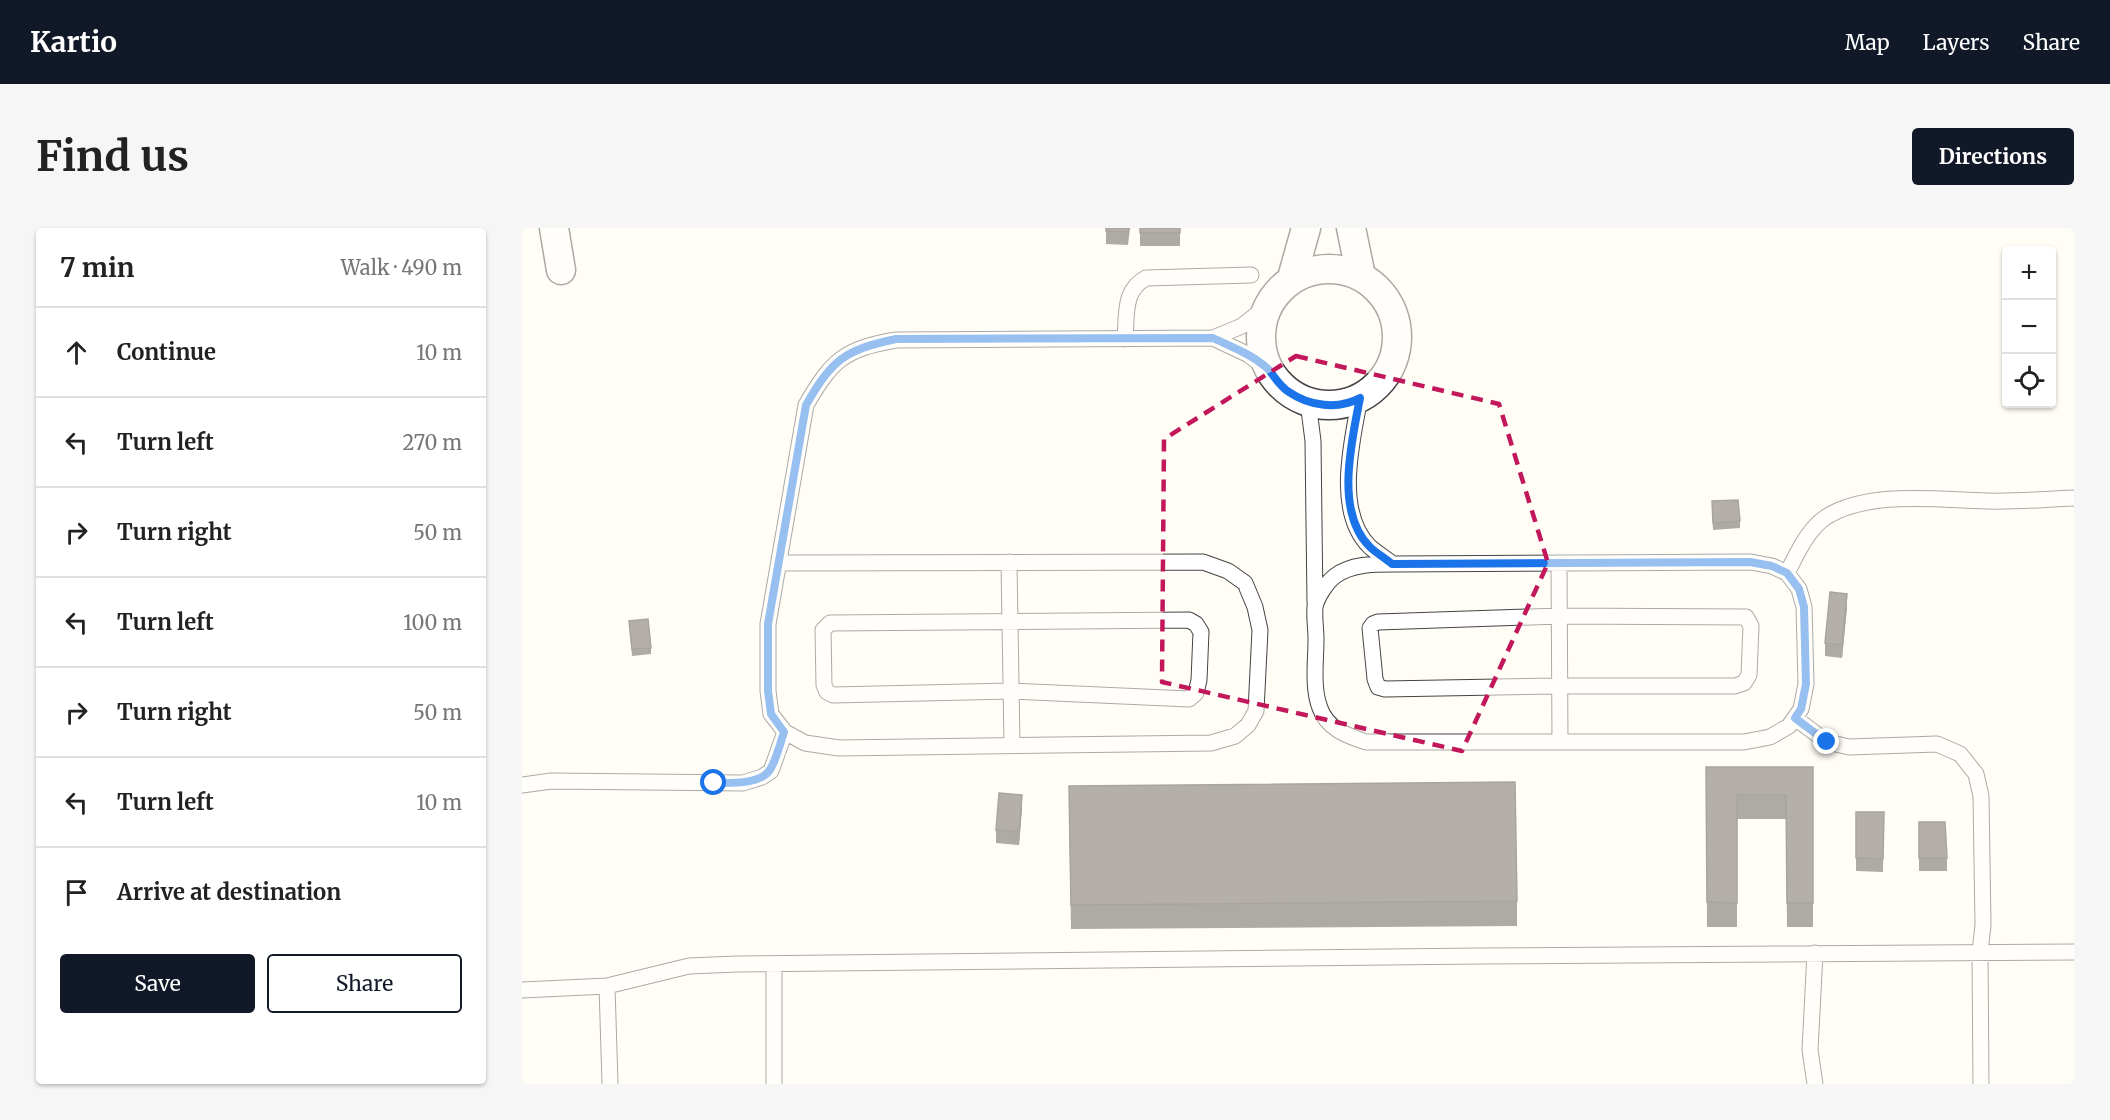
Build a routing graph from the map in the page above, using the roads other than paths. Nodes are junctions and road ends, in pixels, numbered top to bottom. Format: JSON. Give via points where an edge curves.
{"nodes":[{"id":1,"x":554,"y":228,"type":"edge"},
{"id":2,"x":1306,"y":228,"type":"edge"},
{"id":3,"x":1351,"y":228,"type":"edge"},
{"id":4,"x":561,"y":270,"type":"dead end"},
{"id":5,"x":1251,"y":275,"type":"dead end"},
{"id":6,"x":1361,"y":276,"type":"junction"},
{"id":7,"x":1292,"y":279,"type":"junction"},
{"id":8,"x":1265,"y":308,"type":"junction"},
{"id":9,"x":1213,"y":338,"type":"junction"},
{"id":10,"x":1125,"y":339,"type":"junction"},
{"id":11,"x":1269,"y":370,"type":"junction"},
{"id":12,"x":1360,"y":398,"type":"junction"},
{"id":13,"x":1308,"y":402,"type":"junction"},
{"id":14,"x":2074,"y":498,"type":"edge"},
{"id":15,"x":1009,"y":562,"type":"junction"},
{"id":16,"x":779,"y":563,"type":"junction"},
{"id":17,"x":1559,"y":563,"type":"junction"},
{"id":18,"x":1392,"y":564,"type":"junction"},
{"id":19,"x":1787,"y":573,"type":"junction"},
{"id":20,"x":1316,"y":605,"type":"junction"},
{"id":21,"x":1559,"y":616,"type":"junction"},
{"id":22,"x":1010,"y":621,"type":"junction"},
{"id":23,"x":1560,"y":686,"type":"junction"},
{"id":24,"x":1011,"y":691,"type":"junction"},
{"id":25,"x":1795,"y":718,"type":"junction"},
{"id":26,"x":784,"y":732,"type":"junction"},
{"id":27,"x":1560,"y":742,"type":"junction"},
{"id":28,"x":1012,"y":746,"type":"junction"},
{"id":29,"x":522,"y":785,"type":"edge"},
{"id":30,"x":1980,"y":952,"type":"junction"},
{"id":31,"x":2074,"y":952,"type":"edge"},
{"id":32,"x":1815,"y":953,"type":"junction"},
{"id":33,"x":774,"y":964,"type":"junction"},
{"id":34,"x":607,"y":986,"type":"junction"},
{"id":35,"x":522,"y":990,"type":"edge"},
{"id":36,"x":610,"y":1084,"type":"edge"},
{"id":37,"x":774,"y":1084,"type":"edge"},
{"id":38,"x":1815,"y":1084,"type":"edge"},
{"id":39,"x":1981,"y":1084,"type":"edge"}],
"edges":[{"from":1,"to":4,"type":"street"},
{"from":2,"to":7,"type":"street"},
{"from":3,"to":6,"type":"street"},
{"from":5,"to":10,"type":"lane","via":[[1146,278],[1136,283],[1130,292]]},
{"from":6,"to":7,"type":"street","via":[[1340,268],[1318,268]]},
{"from":6,"to":12,"type":"street","via":[[1379,290],[1391,308],[1397,330],[1396,352],[1388,373]]},
{"from":7,"to":8,"type":"street","via":[[1278,289]]},
{"from":8,"to":9,"type":"lane","via":[[1242,326]]},
{"from":8,"to":11,"type":"street","via":[[1260,331],[1262,354]]},
{"from":9,"to":10,"type":"lane"},
{"from":9,"to":11,"type":"lane"},
{"from":10,"to":16,"type":"lane","via":[[896,339],[867,345],[840,357],[822,377],[806,405]]},
{"from":11,"to":13,"type":"street","via":[[1288,392]]},
{"from":12,"to":13,"type":"street","via":[[1331,406]]},
{"from":12,"to":18,"type":"lane","via":[[1349,453],[1353,521],[1368,546]]},
{"from":13,"to":20,"type":"lane"},
{"from":14,"to":19,"type":"lane","via":[[1904,498],[1847,506],[1824,518],[1806,538]]},
{"from":15,"to":16,"type":"lane"},
{"from":15,"to":22,"type":"lane"},
{"from":15,"to":28,"type":"lane","via":[[1203,562],[1228,571],[1245,583],[1256,607],[1260,630],[1256,711],[1235,736],[1211,743]]},
{"from":16,"to":26,"type":"lane","via":[[768,624],[768,691],[771,714]]},
{"from":17,"to":18,"type":"lane"},
{"from":17,"to":19,"type":"lane","via":[[1750,562]]},
{"from":17,"to":21,"type":"lane"},
{"from":18,"to":20,"type":"lane","via":[[1368,564],[1334,576]]},
{"from":19,"to":25,"type":"lane","via":[[1799,589],[1804,607],[1806,684]]},
{"from":20,"to":27,"type":"lane","via":[[1320,709],[1341,734],[1366,742]]},
{"from":21,"to":23,"type":"lane"},
{"from":21,"to":23,"type":"lane","via":[[1378,622],[1370,628],[1378,687]]},
{"from":21,"to":23,"type":"lane","via":[[1735,616],[1746,617],[1751,626],[1749,675],[1744,683],[1735,686]]},
{"from":22,"to":24,"type":"lane"},
{"from":22,"to":24,"type":"lane","via":[[830,623],[823,630],[824,685],[833,695]]},
{"from":22,"to":24,"type":"lane","via":[[1189,620],[1201,632],[1200,680],[1196,693],[1189,699]]},
{"from":23,"to":27,"type":"lane"},
{"from":24,"to":28,"type":"lane"},
{"from":25,"to":27,"type":"lane","via":[[1770,737],[1744,742]]},
{"from":25,"to":30,"type":"lane","via":[[1827,742],[1850,747],[1937,744],[1960,754],[1976,774],[1982,796]]},
{"from":26,"to":28,"type":"lane","via":[[805,743],[839,748]]},
{"from":26,"to":29,"type":"lane","via":[[771,771],[743,783],[551,781]]},
{"from":30,"to":31,"type":"lane"},
{"from":30,"to":32,"type":"lane"},
{"from":30,"to":39,"type":"lane"},
{"from":32,"to":33,"type":"lane"},
{"from":32,"to":38,"type":"lane","via":[[1810,1050]]},
{"from":33,"to":34,"type":"lane","via":[[689,966]]},
{"from":33,"to":37,"type":"lane"},
{"from":34,"to":35,"type":"lane"},
{"from":34,"to":36,"type":"lane"}]}
